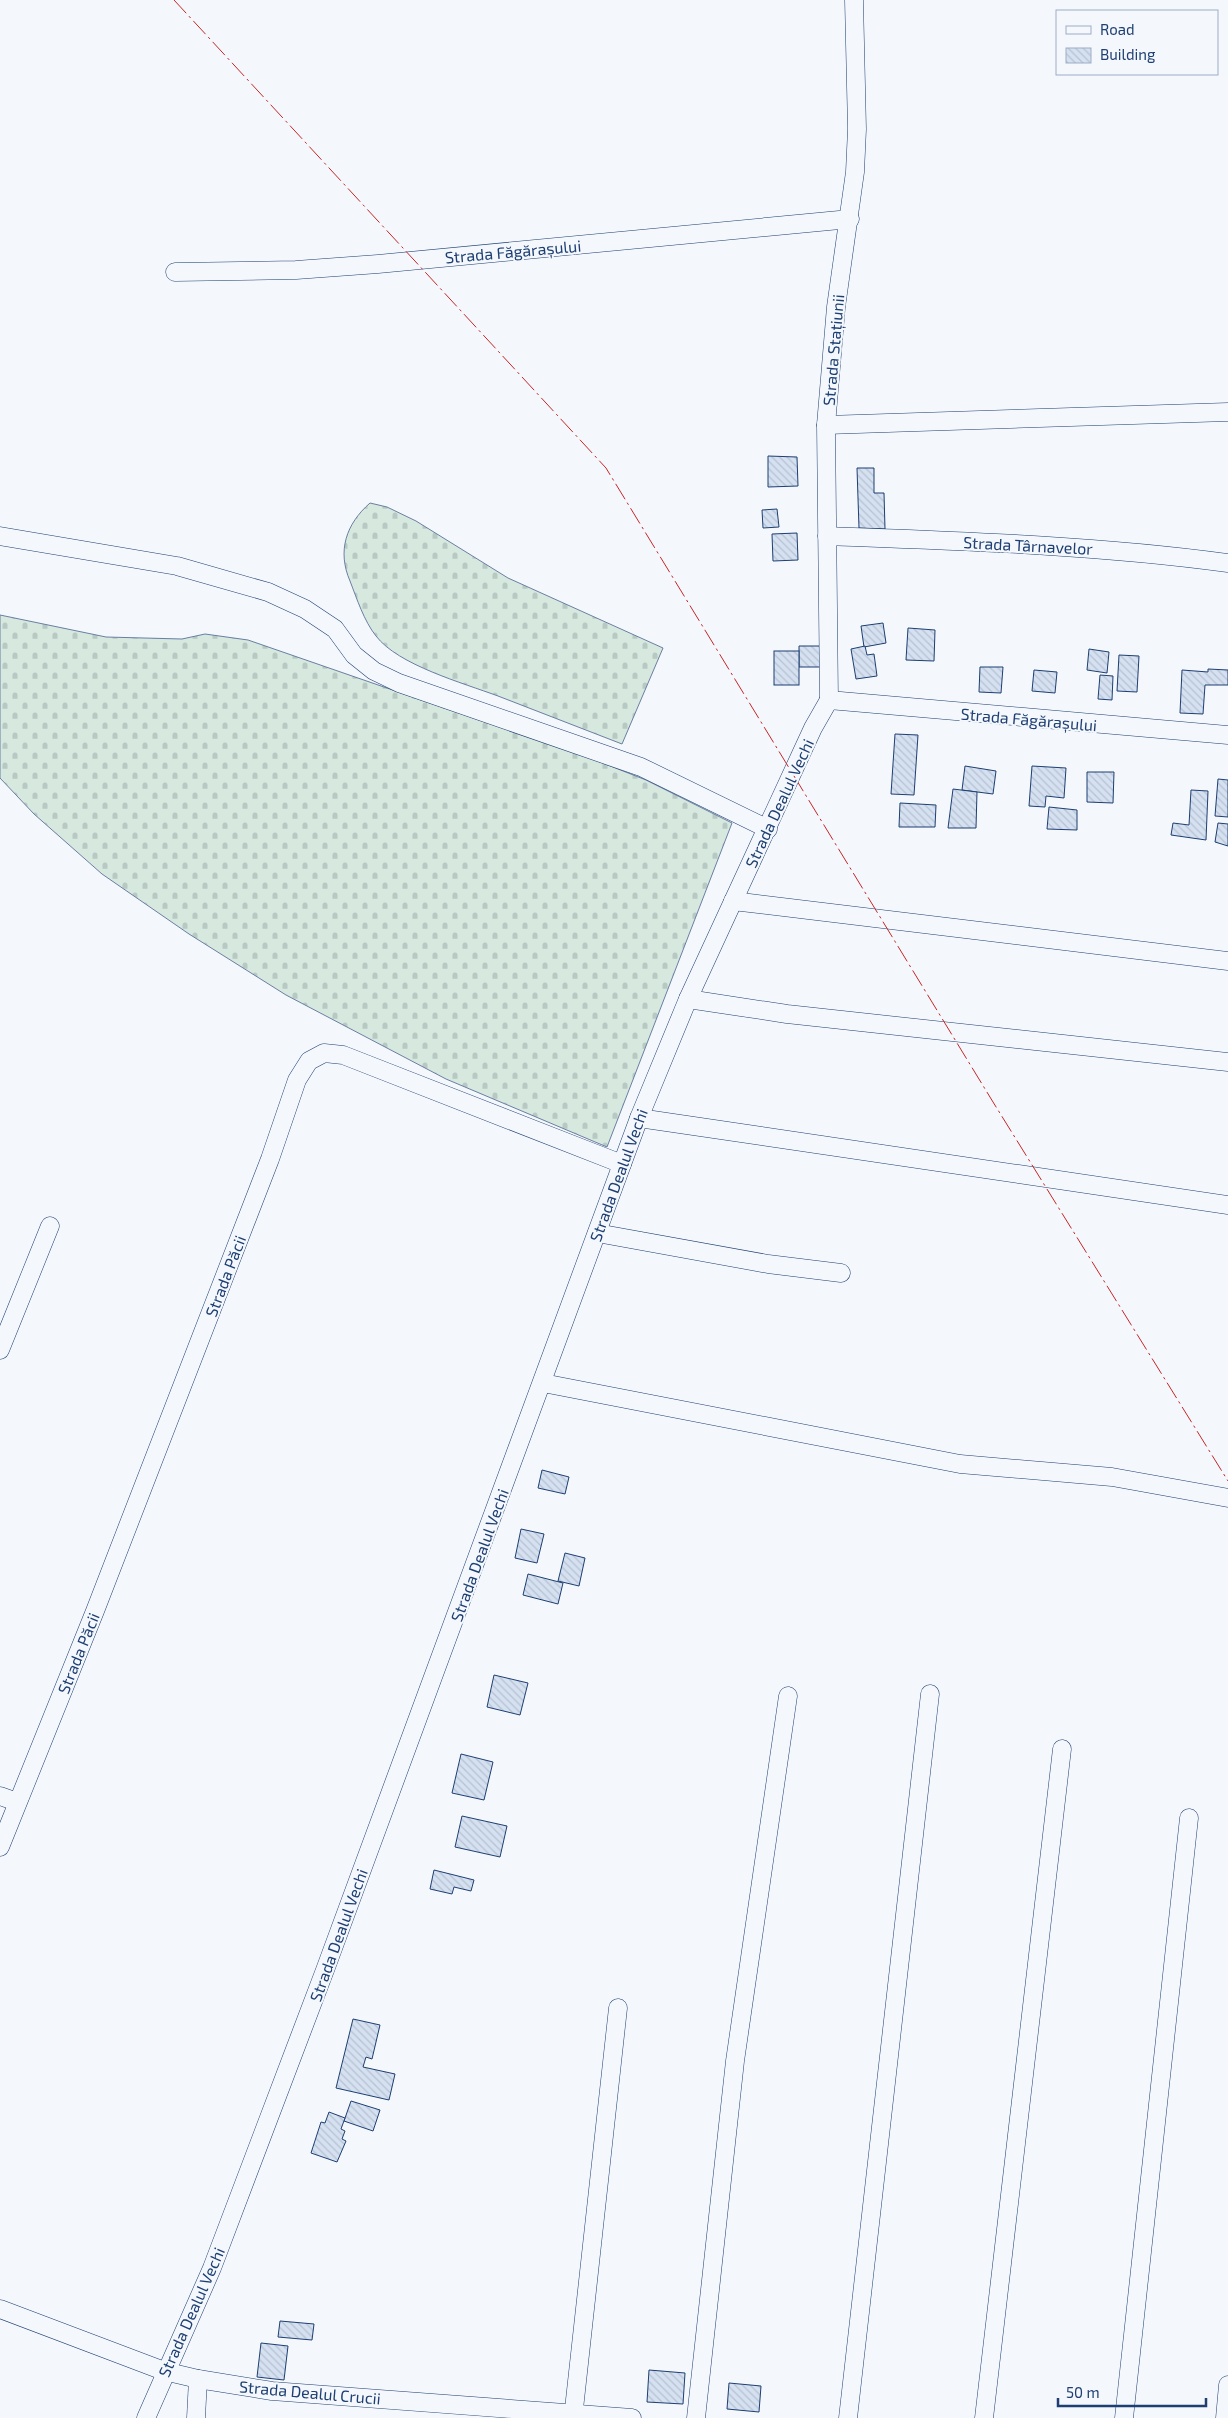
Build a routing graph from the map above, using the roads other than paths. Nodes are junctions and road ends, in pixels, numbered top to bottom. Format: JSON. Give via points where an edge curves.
{"nodes":[{"id":1,"x":854,"y":0,"type":"edge"},
{"id":2,"x":850,"y":219,"type":"junction"},
{"id":3,"x":175,"y":272,"type":"dead end"},
{"id":4,"x":1228,"y":412,"type":"edge"},
{"id":5,"x":826,"y":425,"type":"junction"},
{"id":6,"x":0,"y":536,"type":"edge"},
{"id":7,"x":827,"y":536,"type":"junction"},
{"id":8,"x":1228,"y":563,"type":"edge"},
{"id":9,"x":829,"y":700,"type":"junction"},
{"id":10,"x":1228,"y":735,"type":"edge"},
{"id":11,"x":768,"y":828,"type":"junction"},
{"id":12,"x":734,"y":901,"type":"junction"},
{"id":13,"x":1228,"y":960,"type":"edge"},
{"id":14,"x":688,"y":998,"type":"junction"},
{"id":15,"x":1228,"y":1062,"type":"edge"},
{"id":16,"x":639,"y":1118,"type":"junction"},
{"id":17,"x":622,"y":1164,"type":"junction"},
{"id":18,"x":1228,"y":1205,"type":"edge"},
{"id":19,"x":50,"y":1226,"type":"dead end"},
{"id":20,"x":597,"y":1233,"type":"junction"},
{"id":21,"x":841,"y":1273,"type":"dead end"},
{"id":22,"x":0,"y":1350,"type":"edge"},
{"id":23,"x":543,"y":1383,"type":"junction"},
{"id":24,"x":1228,"y":1498,"type":"edge"},
{"id":25,"x":930,"y":1694,"type":"dead end"},
{"id":26,"x":788,"y":1696,"type":"dead end"},
{"id":27,"x":1062,"y":1749,"type":"dead end"},
{"id":28,"x":0,"y":1796,"type":"edge"},
{"id":29,"x":17,"y":1802,"type":"junction"},
{"id":30,"x":1189,"y":1818,"type":"dead end"},
{"id":31,"x":0,"y":1847,"type":"edge"},
{"id":32,"x":618,"y":2008,"type":"dead end"},
{"id":33,"x":0,"y":2309,"type":"edge"},
{"id":34,"x":164,"y":2371,"type":"junction"},
{"id":35,"x":198,"y":2379,"type":"junction"},
{"id":36,"x":1228,"y":2385,"type":"edge"},
{"id":37,"x":574,"y":2415,"type":"edge"},
{"id":38,"x":146,"y":2418,"type":"edge"},
{"id":39,"x":196,"y":2418,"type":"edge"},
{"id":40,"x":632,"y":2418,"type":"edge"},
{"id":41,"x":696,"y":2418,"type":"edge"},
{"id":42,"x":848,"y":2418,"type":"edge"},
{"id":43,"x":984,"y":2418,"type":"edge"},
{"id":44,"x":1124,"y":2418,"type":"edge"},
{"id":45,"x":1225,"y":2418,"type":"edge"}],
"edges":[{"from":1,"to":2,"type":"street","name":"Strada Stațiunii","via":[[857,129]]},
{"from":2,"to":3,"type":"street","name":"Strada Făgărașului","via":[[333,268]]},
{"from":2,"to":5,"type":"street","name":"Strada Stațiunii","via":[[836,307]]},
{"from":4,"to":5,"type":"street"},
{"from":5,"to":7,"type":"street","name":"Strada Stațiunii"},
{"from":6,"to":11,"type":"street","via":[[177,566],[268,592],[305,609],[335,629],[354,655],[374,671],[641,767]]},
{"from":7,"to":8,"type":"street","name":"Strada Târnavelor","via":[[1148,552]]},
{"from":7,"to":9,"type":"street","name":"Strada Stațiunii"},
{"from":9,"to":10,"type":"street","name":"Strada Făgărașului"},
{"from":9,"to":11,"type":"street","name":"Strada Dealul Vechi"},
{"from":11,"to":12,"type":"street","name":"Strada Dealul Vechi"},
{"from":12,"to":13,"type":"street"},
{"from":12,"to":14,"type":"street","name":"Strada Dealul Vechi"},
{"from":14,"to":15,"type":"street","via":[[787,1014]]},
{"from":14,"to":16,"type":"street","name":"Strada Dealul Vechi"},
{"from":16,"to":17,"type":"street","name":"Strada Dealul Vechi"},
{"from":16,"to":18,"type":"street"},
{"from":17,"to":20,"type":"street","name":"Strada Dealul Vechi"},
{"from":17,"to":29,"type":"street","name":"Strada Păcii","via":[[343,1055],[324,1053],[309,1061],[297,1080],[210,1316]]},
{"from":19,"to":22,"type":"street"},
{"from":20,"to":21,"type":"street","via":[[768,1264]]},
{"from":20,"to":23,"type":"street","name":"Strada Dealul Vechi"},
{"from":23,"to":24,"type":"street","via":[[960,1464],[1112,1477]]},
{"from":23,"to":34,"type":"street","name":"Strada Dealul Vechi","via":[[212,2268]]},
{"from":25,"to":42,"type":"street"},
{"from":26,"to":41,"type":"street","via":[[735,2061]]},
{"from":27,"to":43,"type":"street"},
{"from":28,"to":29,"type":"street"},
{"from":29,"to":31,"type":"street","name":"Strada Păcii"},
{"from":30,"to":44,"type":"street"},
{"from":32,"to":37,"type":"street"},
{"from":33,"to":34,"type":"street","name":"Strada Dealul Crucii"},
{"from":34,"to":35,"type":"street","name":"Strada Dealul Crucii"},
{"from":34,"to":38,"type":"street","name":"Strada Dealul Vechi"},
{"from":35,"to":37,"type":"street","name":"Strada Dealul Crucii","via":[[272,2391]]},
{"from":35,"to":39,"type":"street"},
{"from":36,"to":45,"type":"street"},
{"from":37,"to":40,"type":"street","name":"Strada Dealul Crucii"}]}
